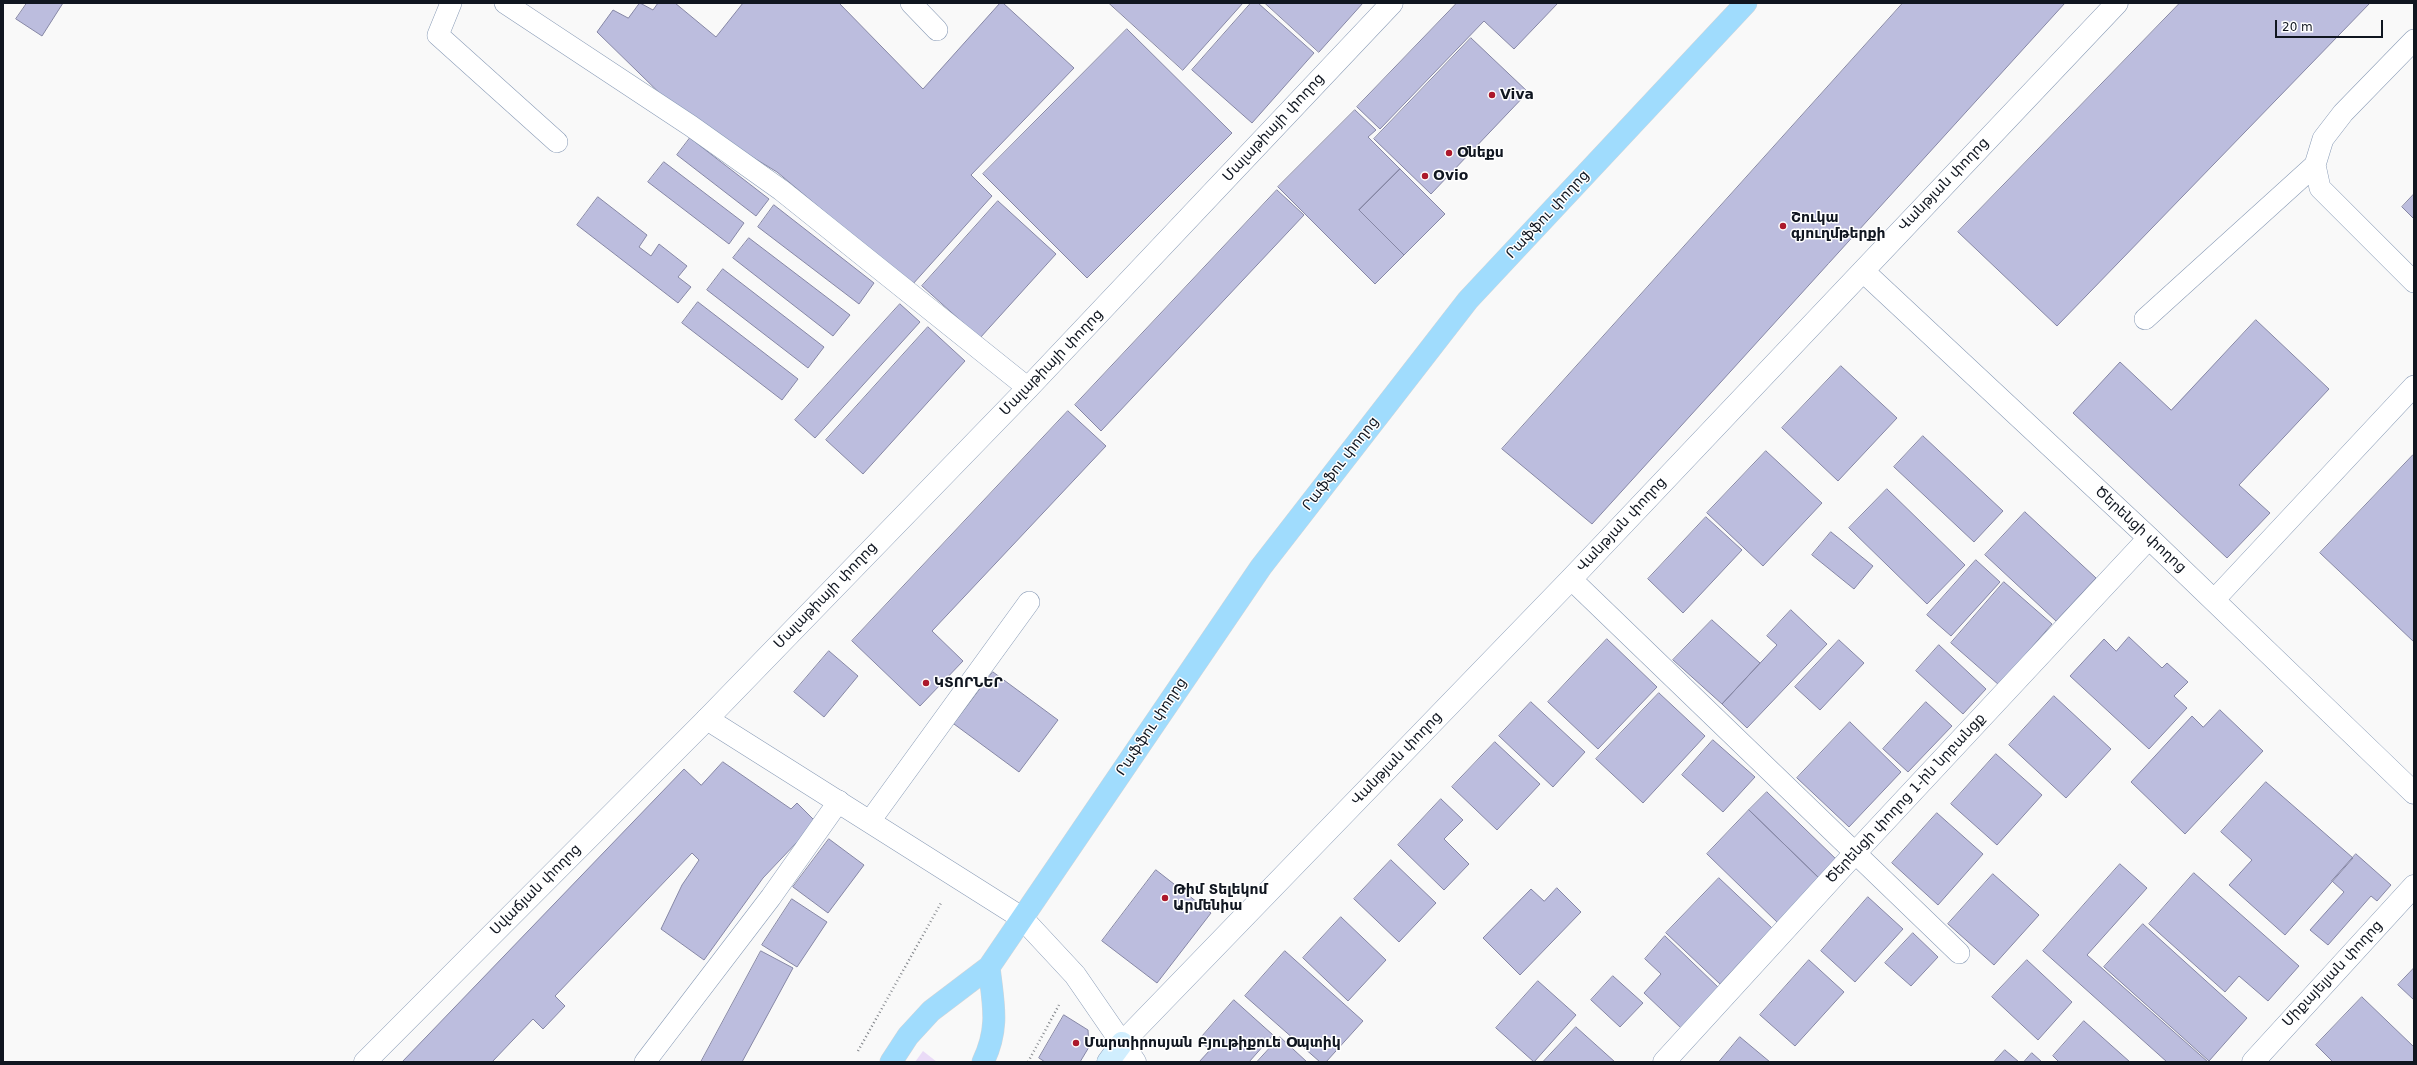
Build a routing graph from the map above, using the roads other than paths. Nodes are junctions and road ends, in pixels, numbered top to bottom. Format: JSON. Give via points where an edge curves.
{"nodes":[{"id":1,"x":451,"y":3,"type":"edge"},
{"id":2,"x":505,"y":3,"type":"edge"},
{"id":3,"x":911,"y":3,"type":"edge"},
{"id":4,"x":1392,"y":3,"type":"edge"},
{"id":5,"x":1746,"y":3,"type":"edge"},
{"id":6,"x":2117,"y":3,"type":"edge"},
{"id":7,"x":937,"y":30,"type":"dead end"},
{"id":8,"x":2414,"y":40,"type":"edge"},
{"id":9,"x":557,"y":142,"type":"dead end"},
{"id":10,"x":2315,"y":165,"type":"junction"},
{"id":11,"x":1862,"y":270,"type":"junction"},
{"id":12,"x":2414,"y":282,"type":"edge"},
{"id":13,"x":2145,"y":319,"type":"dead end"},
{"id":14,"x":2414,"y":386,"type":"edge"},
{"id":15,"x":1028,"y":388,"type":"junction"},
{"id":16,"x":2149,"y":538,"type":"junction"},
{"id":17,"x":1571,"y":579,"type":"junction"},
{"id":18,"x":2214,"y":600,"type":"junction"},
{"id":19,"x":1029,"y":602,"type":"dead end"},
{"id":20,"x":707,"y":719,"type":"junction"},
{"id":21,"x":2414,"y":793,"type":"edge"},
{"id":22,"x":839,"y":801,"type":"junction"},
{"id":23,"x":870,"y":821,"type":"junction"},
{"id":24,"x":1856,"y":852,"type":"junction"},
{"id":25,"x":2414,"y":886,"type":"edge"},
{"id":26,"x":1022,"y":918,"type":"junction"},
{"id":27,"x":1959,"y":953,"type":"dead end"},
{"id":28,"x":989,"y":967,"type":"junction"},
{"id":29,"x":1122,"y":1043,"type":"junction"},
{"id":30,"x":365,"y":1062,"type":"edge"},
{"id":31,"x":645,"y":1062,"type":"edge"},
{"id":32,"x":891,"y":1062,"type":"edge"},
{"id":33,"x":983,"y":1062,"type":"edge"},
{"id":34,"x":1108,"y":1062,"type":"edge"},
{"id":35,"x":1135,"y":1062,"type":"edge"},
{"id":36,"x":1664,"y":1062,"type":"edge"},
{"id":37,"x":2252,"y":1062,"type":"edge"}],
"edges":[{"from":1,"to":9,"type":"lane","via":[[438,35]]},
{"from":2,"to":15,"type":"lane","via":[[692,126],[782,190]]},
{"from":3,"to":7,"type":"lane"},
{"from":4,"to":15,"type":"street","name":"Մալաթիայի փողոց"},
{"from":5,"to":26,"type":"main road","name":"Րաֆֆու փողոց","via":[[1468,300],[1261,567]]},
{"from":6,"to":11,"type":"street","name":"Վանթյան փողոց"},
{"from":8,"to":10,"type":"lane","via":[[2343,113],[2323,139]]},
{"from":10,"to":12,"type":"lane","via":[[2320,188]]},
{"from":10,"to":13,"type":"lane"},
{"from":11,"to":16,"type":"street","name":"Ծերենցի փողոց"},
{"from":11,"to":17,"type":"street","name":"Վանթյան փողոց"},
{"from":14,"to":18,"type":"lane"},
{"from":15,"to":20,"type":"street","name":"Մալաթիայի փողոց"},
{"from":16,"to":18,"type":"street","name":"Ծերենցի փողոց"},
{"from":16,"to":24,"type":"street","name":"Ծերենցի փողոց 1-ին նրբանցք"},
{"from":17,"to":24,"type":"lane"},
{"from":17,"to":29,"type":"street","name":"Վանթյան փողոց"},
{"from":18,"to":21,"type":"street","name":"Ծերենցի փողոց"},
{"from":19,"to":23,"type":"lane"},
{"from":20,"to":22,"type":"street"},
{"from":20,"to":30,"type":"street","name":"Սվաճյան փողոց"},
{"from":22,"to":23,"type":"street"},
{"from":22,"to":31,"type":"lane","via":[[771,897]]},
{"from":23,"to":26,"type":"street"},
{"from":24,"to":27,"type":"lane"},
{"from":24,"to":36,"type":"street","name":"Ծերենցի փողոց 1-ին նրբանցք"},
{"from":25,"to":37,"type":"street","name":"Միքայելյան փողոց"},
{"from":26,"to":28,"type":"main road","name":"Րաֆֆու փողոց"},
{"from":26,"to":29,"type":"street","via":[[1075,975]]},
{"from":28,"to":32,"type":"main road","name":"Րաֆֆու փողոց","via":[[931,1011],[908,1036]]},
{"from":28,"to":33,"type":"main road","via":[[994,1017],[992,1043]]},
{"from":29,"to":34,"type":"main road"},
{"from":29,"to":35,"type":"street"}]}
